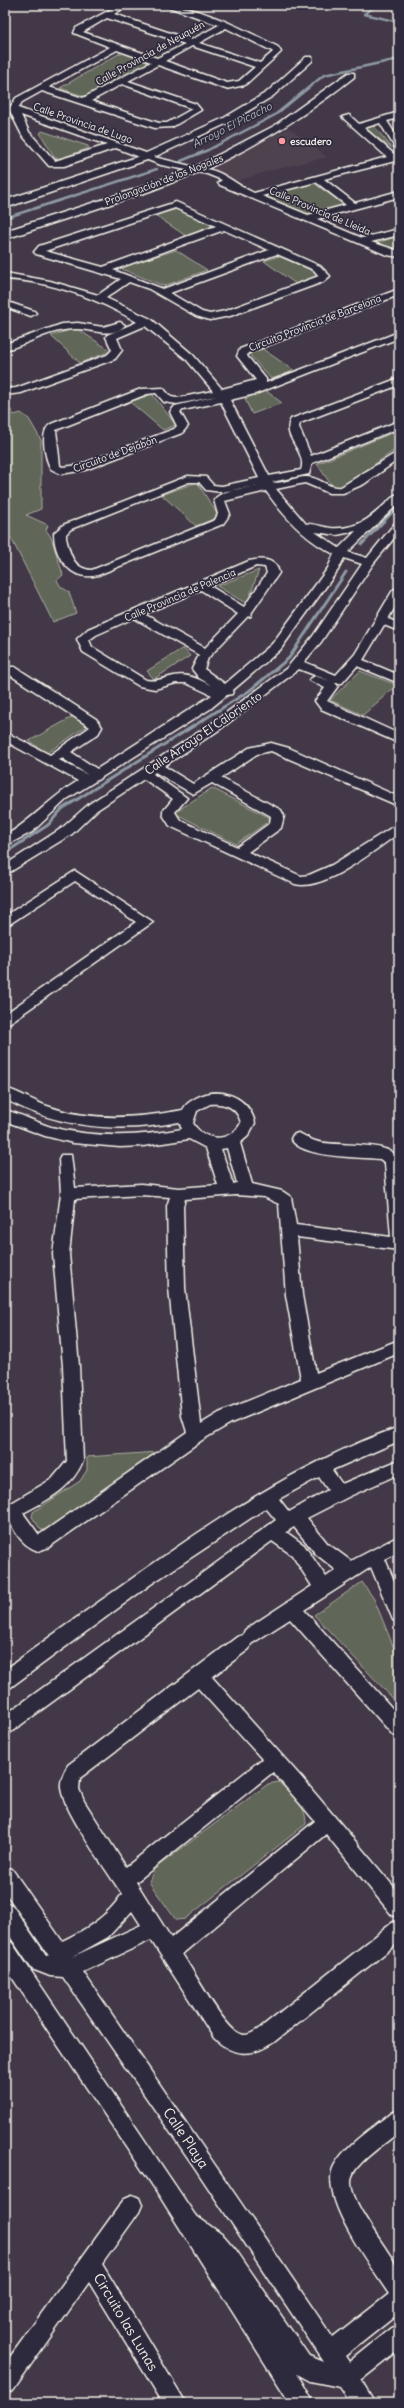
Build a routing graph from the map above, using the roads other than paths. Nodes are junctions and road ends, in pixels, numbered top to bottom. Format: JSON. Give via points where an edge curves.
{"nodes":[{"id":1,"x":125,"y":5,"type":"edge"},
{"id":2,"x":167,"y":5,"type":"edge"},
{"id":3,"x":107,"y":15,"type":"junction"},
{"id":4,"x":225,"y":25,"type":"junction"},
{"id":5,"x":193,"y":42,"type":"junction"},
{"id":6,"x":116,"y":47,"type":"junction"},
{"id":7,"x":309,"y":59,"type":"dead end"},
{"id":8,"x":159,"y":62,"type":"junction"},
{"id":9,"x":260,"y":66,"type":"junction"},
{"id":10,"x":351,"y":75,"type":"dead end"},
{"id":11,"x":123,"y":82,"type":"junction"},
{"id":12,"x":43,"y":88,"type":"junction"},
{"id":13,"x":85,"y":101,"type":"junction"},
{"id":14,"x":13,"y":111,"type":"junction"},
{"id":15,"x":399,"y":115,"type":"edge"},
{"id":16,"x":346,"y":117,"type":"dead end"},
{"id":17,"x":382,"y":120,"type":"junction"},
{"id":18,"x":358,"y":127,"type":"junction"},
{"id":19,"x":111,"y":147,"type":"junction"},
{"id":20,"x":399,"y":147,"type":"edge"},
{"id":21,"x":397,"y":158,"type":"edge"},
{"id":22,"x":145,"y":159,"type":"junction"},
{"id":23,"x":195,"y":170,"type":"junction"},
{"id":24,"x":318,"y":179,"type":"junction"},
{"id":25,"x":399,"y":194,"type":"edge"},
{"id":26,"x":255,"y":195,"type":"junction"},
{"id":27,"x":5,"y":204,"type":"edge"},
{"id":28,"x":354,"y":206,"type":"junction"},
{"id":29,"x":309,"y":218,"type":"junction"},
{"id":30,"x":226,"y":226,"type":"junction"},
{"id":31,"x":399,"y":232,"type":"edge"},
{"id":32,"x":5,"y":235,"type":"edge"},
{"id":33,"x":362,"y":241,"type":"junction"},
{"id":34,"x":278,"y":250,"type":"junction"},
{"id":35,"x":399,"y":254,"type":"edge"},
{"id":36,"x":103,"y":270,"type":"junction"},
{"id":37,"x":7,"y":274,"type":"edge"},
{"id":38,"x":128,"y":278,"type":"junction"},
{"id":39,"x":138,"y":282,"type":"junction"},
{"id":40,"x":164,"y":292,"type":"junction"},
{"id":41,"x":399,"y":292,"type":"edge"},
{"id":42,"x":100,"y":298,"type":"junction"},
{"id":43,"x":110,"y":302,"type":"junction"},
{"id":44,"x":5,"y":304,"type":"edge"},
{"id":45,"x":31,"y":312,"type":"dead end"},
{"id":46,"x":143,"y":319,"type":"junction"},
{"id":47,"x":399,"y":335,"type":"edge"},
{"id":48,"x":5,"y":347,"type":"edge"},
{"id":49,"x":399,"y":381,"type":"edge"},
{"id":50,"x":266,"y":383,"type":"junction"},
{"id":51,"x":5,"y":392,"type":"edge"},
{"id":52,"x":222,"y":396,"type":"junction"},
{"id":53,"x":399,"y":424,"type":"edge"},
{"id":54,"x":399,"y":454,"type":"edge"},
{"id":55,"x":308,"y":461,"type":"junction"},
{"id":56,"x":267,"y":484,"type":"junction"},
{"id":57,"x":399,"y":497,"type":"edge"},
{"id":58,"x":372,"y":522,"type":"junction"},
{"id":59,"x":301,"y":525,"type":"junction"},
{"id":60,"x":399,"y":526,"type":"edge"},
{"id":61,"x":321,"y":541,"type":"junction"},
{"id":62,"x":340,"y":553,"type":"junction"},
{"id":63,"x":369,"y":562,"type":"junction"},
{"id":64,"x":323,"y":584,"type":"junction"},
{"id":65,"x":203,"y":586,"type":"junction"},
{"id":66,"x":399,"y":590,"type":"edge"},
{"id":67,"x":136,"y":614,"type":"junction"},
{"id":68,"x":247,"y":614,"type":"junction"},
{"id":69,"x":381,"y":620,"type":"junction"},
{"id":70,"x":399,"y":627,"type":"edge"},
{"id":71,"x":206,"y":654,"type":"junction"},
{"id":72,"x":356,"y":661,"type":"junction"},
{"id":73,"x":295,"y":668,"type":"junction"},
{"id":74,"x":12,"y":670,"type":"dead end"},
{"id":75,"x":399,"y":679,"type":"edge"},
{"id":76,"x":335,"y":683,"type":"junction"},
{"id":77,"x":224,"y":693,"type":"junction"},
{"id":78,"x":5,"y":736,"type":"edge"},
{"id":79,"x":399,"y":739,"type":"edge"},
{"id":80,"x":62,"y":752,"type":"junction"},
{"id":81,"x":51,"y":760,"type":"junction"},
{"id":82,"x":148,"y":770,"type":"junction"},
{"id":83,"x":92,"y":778,"type":"junction"},
{"id":84,"x":212,"y":778,"type":"junction"},
{"id":85,"x":193,"y":790,"type":"junction"},
{"id":86,"x":181,"y":798,"type":"junction"},
{"id":87,"x":399,"y":802,"type":"edge"},
{"id":88,"x":399,"y":827,"type":"edge"},
{"id":89,"x":5,"y":842,"type":"edge"},
{"id":90,"x":237,"y":852,"type":"junction"},
{"id":91,"x":5,"y":871,"type":"edge"},
{"id":92,"x":5,"y":922,"type":"edge"},
{"id":93,"x":5,"y":1021,"type":"edge"},
{"id":94,"x":5,"y":1093,"type":"edge"},
{"id":95,"x":5,"y":1115,"type":"edge"},
{"id":96,"x":187,"y":1115,"type":"junction"},
{"id":97,"x":191,"y":1133,"type":"junction"},
{"id":98,"x":298,"y":1140,"type":"dead end"},
{"id":99,"x":232,"y":1141,"type":"junction"},
{"id":100,"x":212,"y":1144,"type":"junction"},
{"id":101,"x":66,"y":1159,"type":"dead end"},
{"id":102,"x":246,"y":1188,"type":"junction"},
{"id":103,"x":228,"y":1191,"type":"junction"},
{"id":104,"x":68,"y":1194,"type":"junction"},
{"id":105,"x":179,"y":1194,"type":"junction"},
{"id":106,"x":288,"y":1230,"type":"junction"},
{"id":107,"x":399,"y":1239,"type":"edge"},
{"id":108,"x":399,"y":1244,"type":"edge"},
{"id":109,"x":399,"y":1346,"type":"edge"},
{"id":110,"x":310,"y":1382,"type":"junction"},
{"id":111,"x":399,"y":1434,"type":"edge"},
{"id":112,"x":196,"y":1435,"type":"junction"},
{"id":113,"x":321,"y":1467,"type":"junction"},
{"id":114,"x":399,"y":1467,"type":"edge"},
{"id":115,"x":339,"y":1493,"type":"junction"},
{"id":116,"x":268,"y":1497,"type":"junction"},
{"id":117,"x":292,"y":1520,"type":"junction"},
{"id":118,"x":274,"y":1532,"type":"junction"},
{"id":119,"x":399,"y":1543,"type":"edge"},
{"id":120,"x":375,"y":1556,"type":"junction"},
{"id":121,"x":350,"y":1570,"type":"junction"},
{"id":122,"x":323,"y":1587,"type":"junction"},
{"id":123,"x":291,"y":1608,"type":"junction"},
{"id":124,"x":399,"y":1614,"type":"edge"},
{"id":125,"x":199,"y":1676,"type":"junction"},
{"id":126,"x":5,"y":1681,"type":"edge"},
{"id":127,"x":5,"y":1726,"type":"edge"},
{"id":128,"x":399,"y":1729,"type":"edge"},
{"id":129,"x":274,"y":1760,"type":"junction"},
{"id":130,"x":327,"y":1822,"type":"junction"},
{"id":131,"x":5,"y":1876,"type":"edge"},
{"id":132,"x":127,"y":1888,"type":"junction"},
{"id":133,"x":399,"y":1908,"type":"edge"},
{"id":134,"x":5,"y":1912,"type":"edge"},
{"id":135,"x":153,"y":1930,"type":"junction"},
{"id":136,"x":399,"y":1930,"type":"edge"},
{"id":137,"x":5,"y":1950,"type":"edge"},
{"id":138,"x":169,"y":1952,"type":"junction"},
{"id":139,"x":65,"y":1960,"type":"junction"},
{"id":140,"x":399,"y":2119,"type":"edge"},
{"id":141,"x":132,"y":2205,"type":"dead end"},
{"id":142,"x":187,"y":2221,"type":"junction"},
{"id":143,"x":90,"y":2264,"type":"junction"},
{"id":144,"x":399,"y":2290,"type":"edge"},
{"id":145,"x":399,"y":2300,"type":"edge"},
{"id":146,"x":399,"y":2336,"type":"edge"},
{"id":147,"x":331,"y":2353,"type":"junction"},
{"id":148,"x":347,"y":2377,"type":"junction"},
{"id":149,"x":5,"y":2382,"type":"edge"},
{"id":150,"x":175,"y":2403,"type":"edge"},
{"id":151,"x":303,"y":2403,"type":"edge"},
{"id":152,"x":364,"y":2403,"type":"edge"}],
"edges":[{"from":1,"to":3,"type":"street"},
{"from":2,"to":4,"type":"street"},
{"from":3,"to":5,"type":"street"},
{"from":3,"to":6,"type":"street","via":[[79,30],[78,33]]},
{"from":4,"to":5,"type":"street","name":"Calle Provincia de Neuquén"},
{"from":4,"to":9,"type":"street","via":[[276,50],[275,54]]},
{"from":5,"to":8,"type":"street","name":"Calle Provincia de Neuquén"},
{"from":5,"to":9,"type":"street"},
{"from":6,"to":8,"type":"street"},
{"from":6,"to":12,"type":"street"},
{"from":7,"to":22,"type":"street","via":[[270,94],[227,120]]},
{"from":8,"to":9,"type":"street","via":[[230,86],[242,83]]},
{"from":8,"to":11,"type":"street","name":"Calle Provincia de Neuquén"},
{"from":10,"to":23,"type":"street","name":"Prolongación de los Nogales","via":[[319,102],[280,127],[236,152]]},
{"from":11,"to":13,"type":"street","name":"Calle Provincia de Neuquén"},
{"from":11,"to":13,"type":"street","via":[[193,106],[197,110],[169,125],[158,126]]},
{"from":12,"to":13,"type":"street"},
{"from":12,"to":14,"type":"street","via":[[19,100]]},
{"from":14,"to":19,"type":"street","name":"Calle Provincia de Lugo"},
{"from":14,"to":19,"type":"street","via":[[25,133],[52,164],[62,164]]},
{"from":15,"to":17,"type":"street"},
{"from":16,"to":18,"type":"street"},
{"from":17,"to":18,"type":"street"},
{"from":17,"to":20,"type":"street"},
{"from":18,"to":21,"type":"street"},
{"from":19,"to":22,"type":"street","name":"Calle Provincia de Lugo"},
{"from":21,"to":24,"type":"street"},
{"from":22,"to":23,"type":"street","name":"Calle Provincia de Lleida"},
{"from":22,"to":27,"type":"main road"},
{"from":23,"to":26,"type":"street","name":"Calle Provincia de Lleida"},
{"from":23,"to":32,"type":"main road","name":"Prolongación de los Nogales"},
{"from":24,"to":26,"type":"street"},
{"from":24,"to":28,"type":"street"},
{"from":25,"to":28,"type":"street"},
{"from":26,"to":29,"type":"street","name":"Calle Provincia de Lleida"},
{"from":28,"to":29,"type":"street"},
{"from":29,"to":33,"type":"street","name":"Calle Provincia de Lleida"},
{"from":30,"to":34,"type":"street"},
{"from":30,"to":36,"type":"street"},
{"from":30,"to":36,"type":"street","via":[[185,207],[172,205],[39,251],[43,255]]},
{"from":31,"to":33,"type":"street"},
{"from":33,"to":35,"type":"street","name":"Calle Provincia de Lleida"},
{"from":34,"to":40,"type":"street"},
{"from":34,"to":40,"type":"street","via":[[321,270],[325,276],[315,282],[215,317],[200,314]]},
{"from":36,"to":38,"type":"street"},
{"from":37,"to":42,"type":"street"},
{"from":38,"to":39,"type":"street"},
{"from":38,"to":42,"type":"street"},
{"from":39,"to":40,"type":"street"},
{"from":39,"to":43,"type":"street"},
{"from":41,"to":50,"type":"street","name":"Circuito Provincia de Barcelona","via":[[244,351],[244,359]]},
{"from":42,"to":43,"type":"street"},
{"from":43,"to":46,"type":"street"},
{"from":44,"to":45,"type":"street"},
{"from":46,"to":48,"type":"street","via":[[103,331],[65,326]]},
{"from":46,"to":51,"type":"street","via":[[111,337],[117,350],[111,357],[17,391]]},
{"from":46,"to":52,"type":"street","via":[[182,349]]},
{"from":47,"to":50,"type":"street"},
{"from":49,"to":55,"type":"street","via":[[295,421],[293,429]]},
{"from":50,"to":52,"type":"street"},
{"from":52,"to":52,"type":"street","name":"Circuito de Dejabón","via":[[172,401],[159,390],[151,390],[50,428],[55,467],[61,471],[80,468],[178,431],[182,426],[175,412],[179,408]]},
{"from":52,"to":56,"type":"street","via":[[238,422]]},
{"from":53,"to":55,"type":"street"},
{"from":54,"to":56,"type":"street","via":[[351,487],[339,491],[310,480]]},
{"from":55,"to":56,"type":"street","via":[[306,470],[301,474]]},
{"from":56,"to":56,"type":"street","via":[[222,489],[210,488],[202,479],[188,478],[67,527],[60,533],[60,538],[72,569],[81,574],[94,573],[219,522],[224,514],[219,502],[221,498]]},
{"from":56,"to":59,"type":"street","via":[[283,507]]},
{"from":57,"to":58,"type":"street","name":"Calle Arroyo El Caloriento"},
{"from":58,"to":59,"type":"street","via":[[344,532],[328,532]]},
{"from":58,"to":62,"type":"street","name":"Calle Arroyo El Caloriento"},
{"from":59,"to":61,"type":"street"},
{"from":60,"to":63,"type":"street","name":"Calle Arroyo El Caloriento"},
{"from":61,"to":62,"type":"street"},
{"from":61,"to":64,"type":"street","via":[[328,561]]},
{"from":62,"to":63,"type":"street"},
{"from":62,"to":64,"type":"street","name":"Calle Arroyo El Caloriento"},
{"from":63,"to":73,"type":"street","name":"Calle Arroyo El Caloriento"},
{"from":64,"to":77,"type":"street","name":"Calle Arroyo El Caloriento","via":[[276,647]]},
{"from":65,"to":67,"type":"street","name":"Calle Provincia de Palencia"},
{"from":65,"to":68,"type":"street"},
{"from":65,"to":68,"type":"street","name":"Calle Provincia de Palencia","via":[[253,563],[267,563],[273,573]]},
{"from":66,"to":69,"type":"street"},
{"from":67,"to":71,"type":"street"},
{"from":67,"to":77,"type":"street","name":"Calle Provincia de Palencia","via":[[86,635],[83,639],[84,646],[143,683],[155,685],[176,679],[188,679]]},
{"from":68,"to":71,"type":"street","name":"Calle Provincia de Palencia"},
{"from":69,"to":70,"type":"street"},
{"from":69,"to":72,"type":"street"},
{"from":71,"to":77,"type":"street","name":"Calle Provincia de Palencia","via":[[199,665],[200,672]]},
{"from":72,"to":75,"type":"street"},
{"from":72,"to":76,"type":"street"},
{"from":73,"to":76,"type":"street"},
{"from":73,"to":82,"type":"street","name":"Calle Arroyo El Caloriento","via":[[215,727]]},
{"from":74,"to":80,"type":"street","via":[[96,727]]},
{"from":76,"to":79,"type":"street","via":[[321,701],[325,706]]},
{"from":77,"to":83,"type":"street","name":"Calle Arroyo El Caloriento"},
{"from":78,"to":81,"type":"street"},
{"from":80,"to":81,"type":"street"},
{"from":80,"to":83,"type":"street"},
{"from":81,"to":83,"type":"street"},
{"from":82,"to":85,"type":"street"},
{"from":82,"to":86,"type":"street"},
{"from":82,"to":91,"type":"street","name":"Calle Arroyo El Caloriento","via":[[93,807],[67,831]]},
{"from":83,"to":89,"type":"street","name":"Calle Arroyo El Caloriento","via":[[63,796],[27,829]]},
{"from":84,"to":85,"type":"street"},
{"from":84,"to":87,"type":"street","via":[[253,751],[271,747]]},
{"from":84,"to":90,"type":"street","via":[[278,816],[276,825]]},
{"from":85,"to":86,"type":"street"},
{"from":86,"to":90,"type":"street","via":[[169,810],[169,815],[175,823]]},
{"from":88,"to":90,"type":"street","via":[[323,876],[307,881],[292,879]]},
{"from":92,"to":93,"type":"street","via":[[75,874],[146,922]]},
{"from":94,"to":96,"type":"street","via":[[41,1110],[104,1124],[126,1124]]},
{"from":95,"to":97,"type":"street","via":[[29,1127],[74,1139],[107,1142],[144,1141]]},
{"from":96,"to":97,"type":"street","via":[[186,1123]]},
{"from":96,"to":99,"type":"street","via":[[191,1108],[207,1099],[222,1098],[236,1103],[245,1112],[248,1122],[243,1133]]},
{"from":97,"to":100,"type":"street","via":[[202,1142]]},
{"from":98,"to":107,"type":"street","via":[[313,1147],[383,1154],[392,1160]]},
{"from":99,"to":100,"type":"street"},
{"from":99,"to":102,"type":"street"},
{"from":100,"to":103,"type":"street"},
{"from":101,"to":104,"type":"street"},
{"from":102,"to":103,"type":"street"},
{"from":102,"to":106,"type":"street","via":[[270,1191],[279,1194],[286,1201]]},
{"from":103,"to":105,"type":"street"},
{"from":104,"to":105,"type":"street","via":[[164,1190]]},
{"from":104,"to":112,"type":"street","via":[[61,1254],[71,1366],[75,1461],[72,1472],[61,1481],[14,1510],[17,1520],[32,1540],[38,1544],[43,1542]]},
{"from":105,"to":112,"type":"street","via":[[176,1206],[177,1288],[190,1416]]},
{"from":106,"to":108,"type":"street"},
{"from":106,"to":110,"type":"street","via":[[294,1295]]},
{"from":109,"to":110,"type":"street"},
{"from":110,"to":112,"type":"street","via":[[226,1418]]},
{"from":111,"to":113,"type":"street"},
{"from":113,"to":115,"type":"street"},
{"from":113,"to":116,"type":"street"},
{"from":114,"to":115,"type":"street"},
{"from":115,"to":117,"type":"street"},
{"from":116,"to":117,"type":"street"},
{"from":116,"to":126,"type":"street","via":[[200,1540]]},
{"from":117,"to":118,"type":"street"},
{"from":117,"to":121,"type":"street","via":[[322,1549]]},
{"from":118,"to":122,"type":"street","via":[[298,1550]]},
{"from":118,"to":127,"type":"street"},
{"from":119,"to":120,"type":"street"},
{"from":120,"to":121,"type":"street"},
{"from":120,"to":124,"type":"street"},
{"from":121,"to":122,"type":"street"},
{"from":122,"to":123,"type":"street"},
{"from":123,"to":125,"type":"street"},
{"from":123,"to":128,"type":"street"},
{"from":125,"to":129,"type":"street"},
{"from":125,"to":132,"type":"street","via":[[85,1761],[69,1780],[68,1788],[77,1807]]},
{"from":129,"to":130,"type":"street"},
{"from":129,"to":132,"type":"street"},
{"from":130,"to":133,"type":"street"},
{"from":130,"to":138,"type":"street"},
{"from":131,"to":139,"type":"street","name":"Calle Playa"},
{"from":132,"to":135,"type":"street"},
{"from":132,"to":139,"type":"street","via":[[119,1915]]},
{"from":134,"to":139,"type":"street","via":[[39,1962],[48,1966]]},
{"from":135,"to":138,"type":"street"},
{"from":135,"to":139,"type":"street","via":[[87,1962]]},
{"from":136,"to":138,"type":"street","via":[[267,2036],[249,2044],[232,2040],[224,2033]]},
{"from":137,"to":142,"type":"street"},
{"from":139,"to":147,"type":"street","name":"Calle Playa"},
{"from":140,"to":144,"type":"street","via":[[348,2165],[341,2174],[340,2184],[347,2206]]},
{"from":141,"to":143,"type":"street"},
{"from":142,"to":148,"type":"street","via":[[206,2233],[229,2257],[301,2364],[310,2370]]},
{"from":142,"to":151,"type":"street"},
{"from":143,"to":149,"type":"street","name":"Circuito las Lunas"},
{"from":143,"to":150,"type":"street","name":"Circuito las Lunas"},
{"from":145,"to":147,"type":"street"},
{"from":146,"to":148,"type":"street"},
{"from":147,"to":148,"type":"street","name":"Calle Playa"},
{"from":148,"to":152,"type":"street","name":"Calle Playa"}]}
